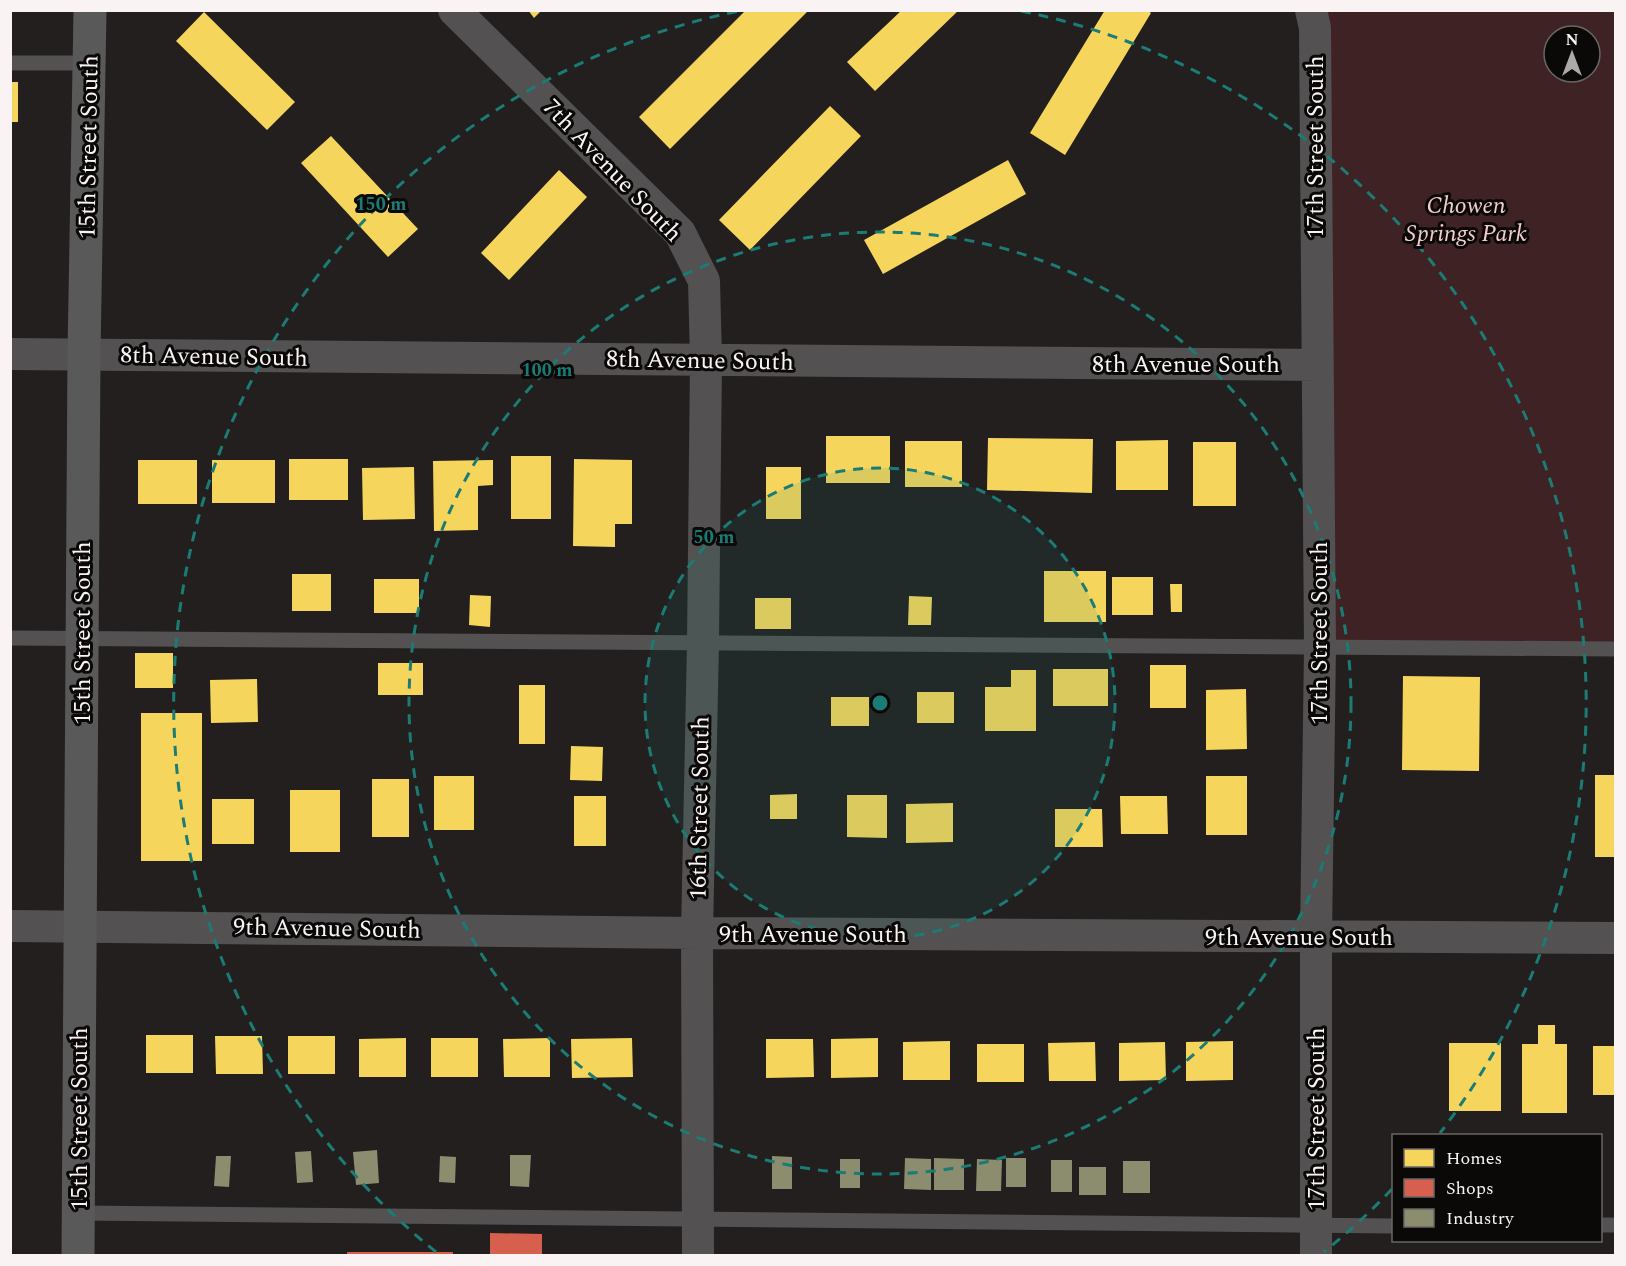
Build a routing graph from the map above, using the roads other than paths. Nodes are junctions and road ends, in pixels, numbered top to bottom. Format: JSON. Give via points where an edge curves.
{"nodes":[{"id":1,"x":90,"y":10,"type":"edge"},
{"id":2,"x":454,"y":10,"type":"edge"},
{"id":3,"x":1311,"y":10,"type":"edge"},
{"id":4,"x":10,"y":63,"type":"edge"},
{"id":5,"x":89,"y":63,"type":"junction"},
{"id":6,"x":10,"y":354,"type":"edge"},
{"id":7,"x":84,"y":354,"type":"junction"},
{"id":8,"x":706,"y":360,"type":"junction"},
{"id":9,"x":1317,"y":365,"type":"junction"},
{"id":10,"x":10,"y":638,"type":"edge"},
{"id":11,"x":82,"y":639,"type":"junction"},
{"id":12,"x":703,"y":643,"type":"junction"},
{"id":13,"x":1320,"y":646,"type":"junction"},
{"id":14,"x":1616,"y":649,"type":"edge"},
{"id":15,"x":10,"y":926,"type":"edge"},
{"id":16,"x":81,"y":926,"type":"junction"},
{"id":17,"x":697,"y":933,"type":"junction"},
{"id":18,"x":1316,"y":937,"type":"junction"},
{"id":19,"x":1616,"y":938,"type":"edge"},
{"id":20,"x":78,"y":1213,"type":"junction"},
{"id":21,"x":699,"y":1220,"type":"junction"},
{"id":22,"x":1392,"y":1226,"type":"edge"},
{"id":23,"x":1316,"y":1241,"type":"edge"},
{"id":24,"x":78,"y":1256,"type":"edge"},
{"id":25,"x":698,"y":1256,"type":"edge"}],
"edges":[{"from":1,"to":5,"type":"main road","name":"15th Street South"},
{"from":2,"to":8,"type":"street","name":"7th Avenue South","via":[[680,233],[704,281]]},
{"from":3,"to":9,"type":"street","name":"17th Street South","via":[[1315,28]]},
{"from":4,"to":5,"type":"lane"},
{"from":5,"to":7,"type":"main road","name":"15th Street South"},
{"from":6,"to":7,"type":"street","name":"8th Avenue South"},
{"from":7,"to":8,"type":"street","name":"8th Avenue South"},
{"from":7,"to":11,"type":"main road","name":"15th Street South"},
{"from":8,"to":9,"type":"street","name":"8th Avenue South"},
{"from":8,"to":12,"type":"street","name":"16th Street South"},
{"from":9,"to":13,"type":"street","name":"17th Street South"},
{"from":10,"to":11,"type":"lane"},
{"from":11,"to":12,"type":"lane"},
{"from":11,"to":16,"type":"main road","name":"15th Street South"},
{"from":12,"to":13,"type":"lane"},
{"from":12,"to":17,"type":"street","name":"16th Street South"},
{"from":13,"to":14,"type":"lane"},
{"from":13,"to":18,"type":"street","name":"17th Street South"},
{"from":15,"to":16,"type":"street","name":"9th Avenue South"},
{"from":16,"to":17,"type":"street","name":"9th Avenue South"},
{"from":16,"to":20,"type":"main road","name":"15th Street South"},
{"from":17,"to":18,"type":"street","name":"9th Avenue South"},
{"from":17,"to":21,"type":"street","name":"16th Street South"},
{"from":18,"to":19,"type":"street","name":"9th Avenue South"},
{"from":18,"to":23,"type":"street","name":"17th Street South"},
{"from":20,"to":21,"type":"lane"},
{"from":20,"to":24,"type":"main road","name":"15th Street South"},
{"from":21,"to":23,"type":"lane"},
{"from":21,"to":25,"type":"street","name":"16th Street South"},
{"from":22,"to":23,"type":"lane"}]}
